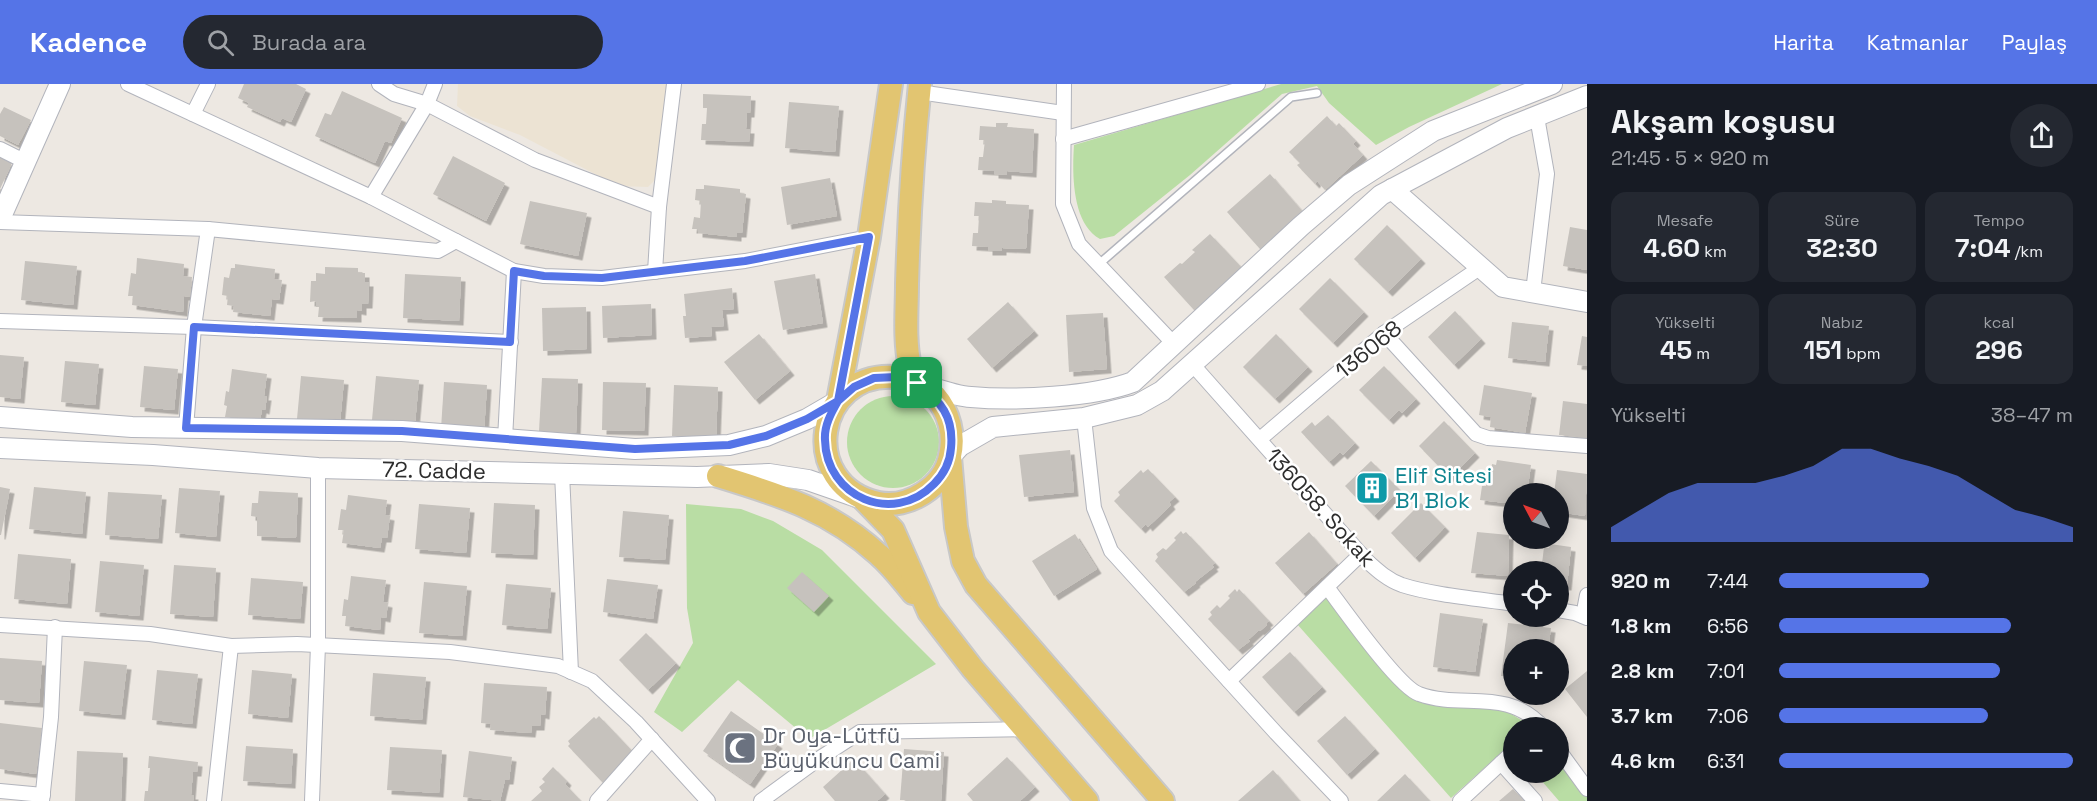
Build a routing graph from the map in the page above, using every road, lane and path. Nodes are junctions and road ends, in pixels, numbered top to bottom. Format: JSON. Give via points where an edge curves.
{"nodes":[{"id":1,"x":60,"y":84,"type":"edge"},
{"id":2,"x":128,"y":84,"type":"edge"},
{"id":3,"x":208,"y":84,"type":"edge"},
{"id":4,"x":379,"y":84,"type":"edge"},
{"id":5,"x":435,"y":84,"type":"edge"},
{"id":6,"x":674,"y":84,"type":"edge"},
{"id":7,"x":891,"y":84,"type":"edge"},
{"id":8,"x":1064,"y":84,"type":"edge"},
{"id":9,"x":1258,"y":84,"type":"edge"},
{"id":10,"x":1552,"y":84,"type":"edge"},
{"id":11,"x":919,"y":88,"type":"edge"},
{"id":12,"x":1317,"y":93,"type":"dead end"},
{"id":13,"x":1587,"y":96,"type":"edge"},
{"id":14,"x":427,"y":104,"type":"junction"},
{"id":15,"x":1063,"y":113,"type":"junction"},
{"id":16,"x":193,"y":114,"type":"junction"},
{"id":17,"x":1537,"y":117,"type":"junction"},
{"id":18,"x":1063,"y":139,"type":"junction"},
{"id":19,"x":0,"y":149,"type":"edge"},
{"id":20,"x":24,"y":161,"type":"junction"},
{"id":21,"x":1392,"y":189,"type":"junction"},
{"id":22,"x":371,"y":197,"type":"junction"},
{"id":23,"x":659,"y":207,"type":"junction"},
{"id":24,"x":0,"y":220,"type":"edge"},
{"id":25,"x":208,"y":229,"type":"junction"},
{"id":26,"x":869,"y":237,"type":"junction"},
{"id":27,"x":456,"y":241,"type":"junction"},
{"id":28,"x":1098,"y":264,"type":"junction"},
{"id":29,"x":1481,"y":267,"type":"junction"},
{"id":30,"x":514,"y":271,"type":"junction"},
{"id":31,"x":655,"y":272,"type":"junction"},
{"id":32,"x":1533,"y":292,"type":"junction"},
{"id":33,"x":1587,"y":302,"type":"edge"},
{"id":34,"x":0,"y":321,"type":"edge"},
{"id":35,"x":194,"y":327,"type":"junction"},
{"id":36,"x":1384,"y":333,"type":"junction"},
{"id":37,"x":510,"y":342,"type":"junction"},
{"id":38,"x":1174,"y":344,"type":"junction"},
{"id":39,"x":1193,"y":365,"type":"junction"},
{"id":40,"x":917,"y":383,"type":"junction"},
{"id":41,"x":838,"y":401,"type":"junction"},
{"id":42,"x":0,"y":417,"type":"edge"},
{"id":43,"x":1084,"y":418,"type":"junction"},
{"id":44,"x":186,"y":428,"type":"junction"},
{"id":45,"x":505,"y":439,"type":"junction"},
{"id":46,"x":1260,"y":439,"type":"junction"},
{"id":47,"x":1587,"y":446,"type":"edge"},
{"id":48,"x":0,"y":448,"type":"edge"},
{"id":49,"x":950,"y":457,"type":"junction"},
{"id":50,"x":318,"y":468,"type":"junction"},
{"id":51,"x":562,"y":473,"type":"junction"},
{"id":52,"x":718,"y":476,"type":"junction"},
{"id":53,"x":864,"y":500,"type":"junction"},
{"id":54,"x":1361,"y":554,"type":"junction"},
{"id":55,"x":1327,"y":587,"type":"junction"},
{"id":56,"x":1587,"y":595,"type":"edge"},
{"id":57,"x":1503,"y":602,"type":"edge"},
{"id":58,"x":929,"y":612,"type":"junction"},
{"id":59,"x":1569,"y":613,"type":"edge"},
{"id":60,"x":1585,"y":617,"type":"edge"},
{"id":61,"x":0,"y":625,"type":"edge"},
{"id":62,"x":56,"y":627,"type":"junction"},
{"id":63,"x":318,"y":645,"type":"junction"},
{"id":64,"x":231,"y":646,"type":"junction"},
{"id":65,"x":571,"y":672,"type":"junction"},
{"id":66,"x":1229,"y":681,"type":"junction"},
{"id":67,"x":1529,"y":717,"type":"edge"},
{"id":68,"x":1026,"y":729,"type":"junction"},
{"id":69,"x":651,"y":739,"type":"junction"},
{"id":70,"x":1501,"y":763,"type":"joint"},
{"id":71,"x":1569,"y":764,"type":"edge"},
{"id":72,"x":1587,"y":789,"type":"edge"},
{"id":73,"x":0,"y":791,"type":"edge"},
{"id":74,"x":43,"y":798,"type":"edge"},
{"id":75,"x":214,"y":801,"type":"edge"},
{"id":76,"x":312,"y":801,"type":"edge"},
{"id":77,"x":597,"y":801,"type":"edge"},
{"id":78,"x":708,"y":801,"type":"edge"},
{"id":79,"x":761,"y":801,"type":"edge"},
{"id":80,"x":1086,"y":801,"type":"edge"},
{"id":81,"x":1162,"y":801,"type":"edge"},
{"id":82,"x":1341,"y":801,"type":"edge"},
{"id":83,"x":1460,"y":801,"type":"edge"},
{"id":84,"x":1535,"y":801,"type":"edge"}],
"edges":[{"from":1,"to":20,"type":"main road"},
{"from":2,"to":16,"type":"street"},
{"from":3,"to":16,"type":"street"},
{"from":4,"to":14,"type":"street","via":[[394,94]]},
{"from":5,"to":14,"type":"street"},
{"from":6,"to":23,"type":"street"},
{"from":7,"to":26,"type":"main road"},
{"from":8,"to":15,"type":"street"},
{"from":9,"to":18,"type":"street"},
{"from":10,"to":38,"type":"main road","via":[[1433,131],[1349,185]]},
{"from":11,"to":15,"type":"street"},
{"from":11,"to":40,"type":"main road","via":[[907,326],[910,366]]},
{"from":12,"to":28,"type":"lane","via":[[1291,97]]},
{"from":13,"to":17,"type":"main road"},
{"from":14,"to":22,"type":"street"},
{"from":14,"to":23,"type":"street","via":[[535,160]]},
{"from":15,"to":18,"type":"street"},
{"from":16,"to":22,"type":"street"},
{"from":17,"to":21,"type":"main road","via":[[1507,128]]},
{"from":17,"to":32,"type":"street","via":[[1547,174]]},
{"from":18,"to":28,"type":"street","via":[[1063,204],[1079,244]]},
{"from":19,"to":20,"type":"street"},
{"from":20,"to":24,"type":"main road"},
{"from":21,"to":29,"type":"main road"},
{"from":21,"to":39,"type":"main road"},
{"from":22,"to":27,"type":"street"},
{"from":23,"to":31,"type":"street"},
{"from":24,"to":25,"type":"street"},
{"from":25,"to":27,"type":"street","via":[[438,251]]},
{"from":25,"to":35,"type":"street"},
{"from":26,"to":31,"type":"street","via":[[745,261]]},
{"from":26,"to":41,"type":"main road"},
{"from":27,"to":30,"type":"street"},
{"from":28,"to":38,"type":"street"},
{"from":29,"to":32,"type":"main road","via":[[1503,287]]},
{"from":29,"to":36,"type":"street","name":"136068"},
{"from":30,"to":31,"type":"street","via":[[602,278]]},
{"from":30,"to":37,"type":"street"},
{"from":32,"to":33,"type":"main road"},
{"from":34,"to":35,"type":"street"},
{"from":35,"to":37,"type":"street"},
{"from":35,"to":44,"type":"street"},
{"from":36,"to":46,"type":"street","name":"136068"},
{"from":36,"to":47,"type":"street","via":[[1476,434]]},
{"from":37,"to":45,"type":"street"},
{"from":38,"to":40,"type":"main road","via":[[1133,382],[1116,389],[1043,397],[969,397]]},
{"from":39,"to":43,"type":"main road","via":[[1162,391],[1137,405]]},
{"from":39,"to":46,"type":"street","name":"136058. Sokak"},
{"from":40,"to":41,"type":"main road","via":[[896,377],[874,378],[854,387]]},
{"from":40,"to":49,"type":"main road","via":[[935,396],[947,414],[952,435]]},
{"from":41,"to":45,"type":"main road","via":[[766,436],[729,445],[635,449]]},
{"from":41,"to":53,"type":"main road","via":[[824,438],[827,458],[848,490]]},
{"from":42,"to":44,"type":"main road","via":[[132,428]]},
{"from":43,"to":49,"type":"main road","via":[[993,426],[960,446]]},
{"from":43,"to":66,"type":"street","via":[[1094,508],[1111,551]]},
{"from":44,"to":45,"type":"main road","via":[[402,431]]},
{"from":46,"to":54,"type":"street","name":"136058. Sokak"},
{"from":48,"to":50,"type":"main road","name":"72. Cadde"},
{"from":49,"to":53,"type":"main road","via":[[941,477],[926,492],[907,502],[885,504]]},
{"from":49,"to":81,"type":"main road","via":[[956,527],[963,561],[976,585]]},
{"from":50,"to":51,"type":"main road","name":"72. Cadde"},
{"from":50,"to":63,"type":"street"},
{"from":51,"to":52,"type":"main road","name":"72. Cadde"},
{"from":51,"to":65,"type":"street"},
{"from":52,"to":53,"type":"main road","name":"72. Cadde","via":[[791,476]]},
{"from":52,"to":58,"type":"main road","via":[[805,504],[845,527],[882,556]]},
{"from":53,"to":58,"type":"main road","via":[[893,530]]},
{"from":54,"to":55,"type":"street"},
{"from":54,"to":57,"type":"street","name":"136058. Sokak","via":[[1383,576],[1401,585]]},
{"from":55,"to":66,"type":"street"},
{"from":55,"to":67,"type":"street","via":[[1392,670],[1417,694],[1506,703]]},
{"from":56,"to":60,"type":"street"},
{"from":58,"to":68,"type":"main road"},
{"from":59,"to":60,"type":"street"},
{"from":61,"to":62,"type":"street"},
{"from":62,"to":64,"type":"street","via":[[150,634]]},
{"from":62,"to":74,"type":"street"},
{"from":63,"to":64,"type":"street"},
{"from":63,"to":65,"type":"street","via":[[450,652],[558,666]]},
{"from":63,"to":76,"type":"street"},
{"from":64,"to":75,"type":"street"},
{"from":65,"to":69,"type":"street","via":[[592,681]]},
{"from":66,"to":82,"type":"street"},
{"from":68,"to":79,"type":"street","via":[[860,732]]},
{"from":68,"to":80,"type":"main road"},
{"from":69,"to":77,"type":"street"},
{"from":69,"to":78,"type":"street"},
{"from":70,"to":83,"type":"street"},
{"from":70,"to":84,"type":"street"},
{"from":71,"to":72,"type":"street"},
{"from":73,"to":74,"type":"street"}]}
